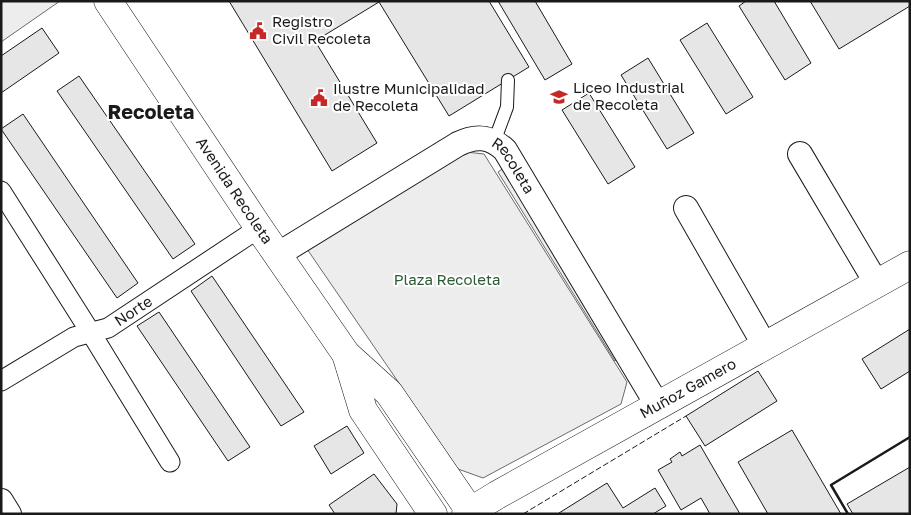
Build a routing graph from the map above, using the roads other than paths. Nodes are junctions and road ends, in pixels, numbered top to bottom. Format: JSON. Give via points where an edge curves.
{"nodes":[{"id":1,"x":108,"y":1,"type":"edge"},
{"id":2,"x":508,"y":80,"type":"dead end"},
{"id":3,"x":494,"y":142,"type":"junction"},
{"id":4,"x":800,"y":154,"type":"dead end"},
{"id":5,"x":1,"y":191,"type":"edge"},
{"id":6,"x":686,"y":208,"type":"dead end"},
{"id":7,"x":259,"y":228,"type":"junction"},
{"id":8,"x":278,"y":255,"type":"junction"},
{"id":9,"x":910,"y":265,"type":"edge"},
{"id":10,"x":877,"y":284,"type":"junction"},
{"id":11,"x":91,"y":333,"type":"junction"},
{"id":12,"x":764,"y":346,"type":"junction"},
{"id":13,"x":346,"y":354,"type":"junction"},
{"id":14,"x":1,"y":381,"type":"edge"},
{"id":15,"x":658,"y":406,"type":"junction"},
{"id":16,"x":170,"y":462,"type":"dead end"},
{"id":17,"x":1,"y":501,"type":"edge"},
{"id":18,"x":470,"y":513,"type":"edge"},
{"id":19,"x":9,"y":514,"type":"edge"},
{"id":20,"x":433,"y":514,"type":"edge"}],
"edges":[{"from":1,"to":7,"type":"main road","name":"Avenida Recoleta"},
{"from":2,"to":3,"type":"lane","via":[[507,106]]},
{"from":3,"to":8,"type":"street","name":"Recoleta","via":[[474,138],[458,144]]},
{"from":3,"to":15,"type":"street","name":"Recoleta","via":[[510,159]]},
{"from":4,"to":10,"type":"street"},
{"from":5,"to":11,"type":"street"},
{"from":6,"to":12,"type":"street"},
{"from":7,"to":8,"type":"main road","name":"Avenida Recoleta"},
{"from":7,"to":11,"type":"street","name":"Norte","via":[[108,328]]},
{"from":8,"to":13,"type":"main road","name":"Avenida Recoleta"},
{"from":9,"to":10,"type":"main road","name":"Muñoz Gamero"},
{"from":10,"to":12,"type":"main road","name":"Muñoz Gamero"},
{"from":11,"to":14,"type":"street","name":"Norte","via":[[74,337]]},
{"from":11,"to":16,"type":"street"},
{"from":12,"to":15,"type":"main road","name":"Muñoz Gamero"},
{"from":13,"to":18,"type":"main road","name":"Avenida Recoleta","via":[[389,393]]},
{"from":13,"to":20,"type":"main road","name":"Avenida Recoleta","via":[[362,410]]},
{"from":15,"to":18,"type":"main road","name":"Muñoz Gamero"},
{"from":17,"to":19,"type":"street"}]}
